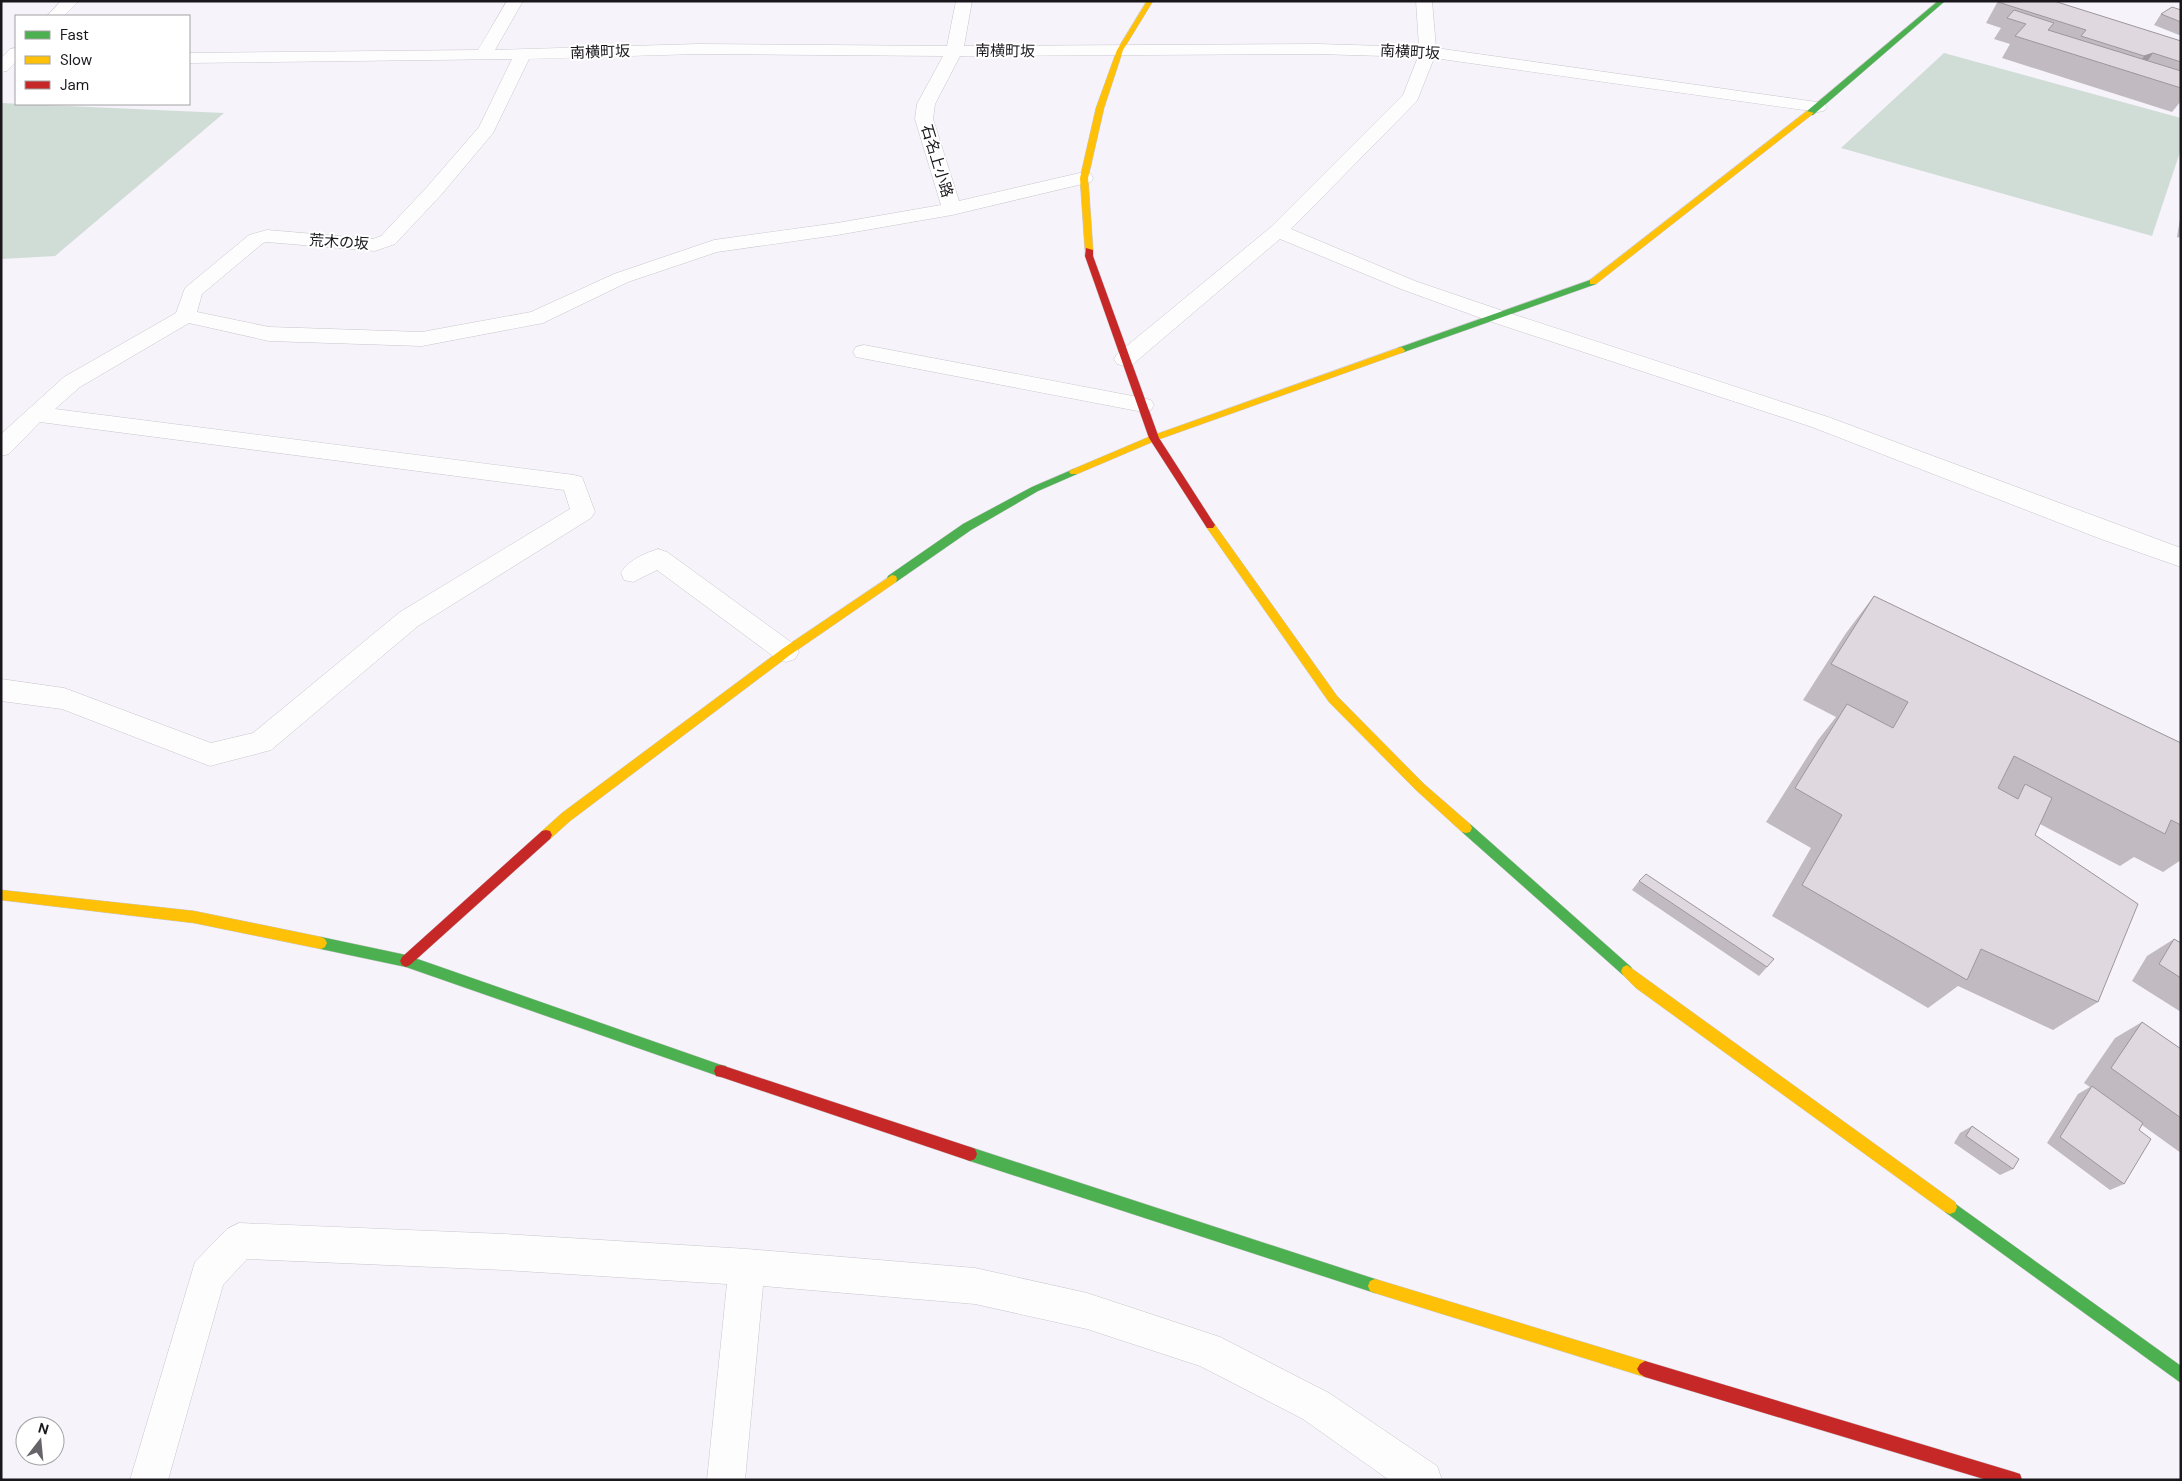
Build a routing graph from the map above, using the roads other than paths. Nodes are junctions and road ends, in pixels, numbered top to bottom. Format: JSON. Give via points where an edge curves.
{"nodes":[{"id":1,"x":71,"y":1,"type":"edge"},
{"id":2,"x":515,"y":1,"type":"edge"},
{"id":3,"x":964,"y":1,"type":"edge"},
{"id":4,"x":1150,"y":1,"type":"edge"},
{"id":5,"x":1424,"y":1,"type":"edge"},
{"id":6,"x":1942,"y":1,"type":"edge"},
{"id":7,"x":56,"y":15,"type":"edge"},
{"id":8,"x":955,"y":50,"type":"junction"},
{"id":9,"x":1120,"y":50,"type":"junction"},
{"id":10,"x":1428,"y":52,"type":"junction"},
{"id":11,"x":15,"y":54,"type":"edge"},
{"id":12,"x":523,"y":54,"type":"junction"},
{"id":13,"x":483,"y":55,"type":"junction"},
{"id":14,"x":190,"y":58,"type":"edge"},
{"id":15,"x":1,"y":68,"type":"edge"},
{"id":16,"x":1818,"y":107,"type":"junction"},
{"id":17,"x":1084,"y":178,"type":"junction"},
{"id":18,"x":952,"y":209,"type":"junction"},
{"id":19,"x":1278,"y":232,"type":"junction"},
{"id":20,"x":186,"y":316,"type":"junction"},
{"id":21,"x":1496,"y":316,"type":"junction"},
{"id":22,"x":864,"y":352,"type":"dead end"},
{"id":23,"x":1125,"y":359,"type":"junction"},
{"id":24,"x":1143,"y":405,"type":"junction"},
{"id":25,"x":35,"y":414,"type":"junction"},
{"id":26,"x":1154,"y":438,"type":"junction"},
{"id":27,"x":1,"y":448,"type":"edge"},
{"id":28,"x":2181,"y":558,"type":"edge"},
{"id":29,"x":633,"y":574,"type":"dead end"},
{"id":30,"x":786,"y":652,"type":"junction"},
{"id":31,"x":1,"y":690,"type":"edge"},
{"id":32,"x":1,"y":895,"type":"edge"},
{"id":33,"x":406,"y":961,"type":"junction"},
{"id":34,"x":747,"y":1267,"type":"junction"},
{"id":35,"x":2181,"y":1375,"type":"edge"},
{"id":36,"x":149,"y":1480,"type":"edge"},
{"id":37,"x":726,"y":1480,"type":"edge"},
{"id":38,"x":1424,"y":1480,"type":"edge"},
{"id":39,"x":2014,"y":1480,"type":"edge"}],
"edges":[{"from":1,"to":7,"type":"street"},
{"from":2,"to":13,"type":"street"},
{"from":3,"to":8,"type":"street","name":"石名上小路"},
{"from":4,"to":9,"type":"street"},
{"from":5,"to":10,"type":"street"},
{"from":6,"to":16,"type":"street"},
{"from":8,"to":9,"type":"street","name":"南横町坂"},
{"from":8,"to":12,"type":"street","name":"南横町坂","via":[[698,49]]},
{"from":8,"to":18,"type":"street","name":"石名上小路","via":[[926,104],[924,119]]},
{"from":9,"to":10,"type":"street","name":"南横町坂"},
{"from":9,"to":17,"type":"street","via":[[1100,108]]},
{"from":10,"to":16,"type":"street","name":"南横町坂"},
{"from":10,"to":19,"type":"street","via":[[1412,97]]},
{"from":11,"to":15,"type":"street"},
{"from":12,"to":13,"type":"street","name":"南横町坂"},
{"from":12,"to":20,"type":"street","name":"荒木の坂","via":[[487,129],[388,240],[376,245],[267,236],[256,240],[192,292]]},
{"from":13,"to":14,"type":"street","name":"南横町坂"},
{"from":16,"to":21,"type":"street","via":[[1596,281]]},
{"from":17,"to":18,"type":"street"},
{"from":17,"to":23,"type":"street","via":[[1089,256]]},
{"from":18,"to":20,"type":"street","via":[[714,246],[621,278],[536,318],[422,339],[269,334]]},
{"from":19,"to":21,"type":"street"},
{"from":19,"to":23,"type":"street"},
{"from":20,"to":25,"type":"street","via":[[72,382]]},
{"from":21,"to":26,"type":"street"},
{"from":21,"to":28,"type":"street","via":[[1820,422],[2110,534]]},
{"from":22,"to":24,"type":"street"},
{"from":23,"to":24,"type":"street"},
{"from":24,"to":26,"type":"street"},
{"from":25,"to":27,"type":"street"},
{"from":25,"to":31,"type":"street","via":[[574,483],[583,512],[409,619],[261,742],[210,755],[64,699]]},
{"from":26,"to":30,"type":"street","via":[[1035,489],[967,527]]},
{"from":26,"to":35,"type":"street","via":[[1203,514],[1333,699],[1420,787],[1640,984]]},
{"from":29,"to":30,"type":"street","via":[[658,558]]},
{"from":30,"to":33,"type":"street","via":[[566,817]]},
{"from":32,"to":33,"type":"street","via":[[194,916]]},
{"from":33,"to":39,"type":"street","via":[[777,1091],[1448,1310]]},
{"from":34,"to":36,"type":"street","via":[[504,1252],[239,1241],[208,1275]]},
{"from":34,"to":37,"type":"street"},
{"from":34,"to":38,"type":"street","via":[[975,1286],[1087,1311],[1207,1350],[1316,1406]]}]}
